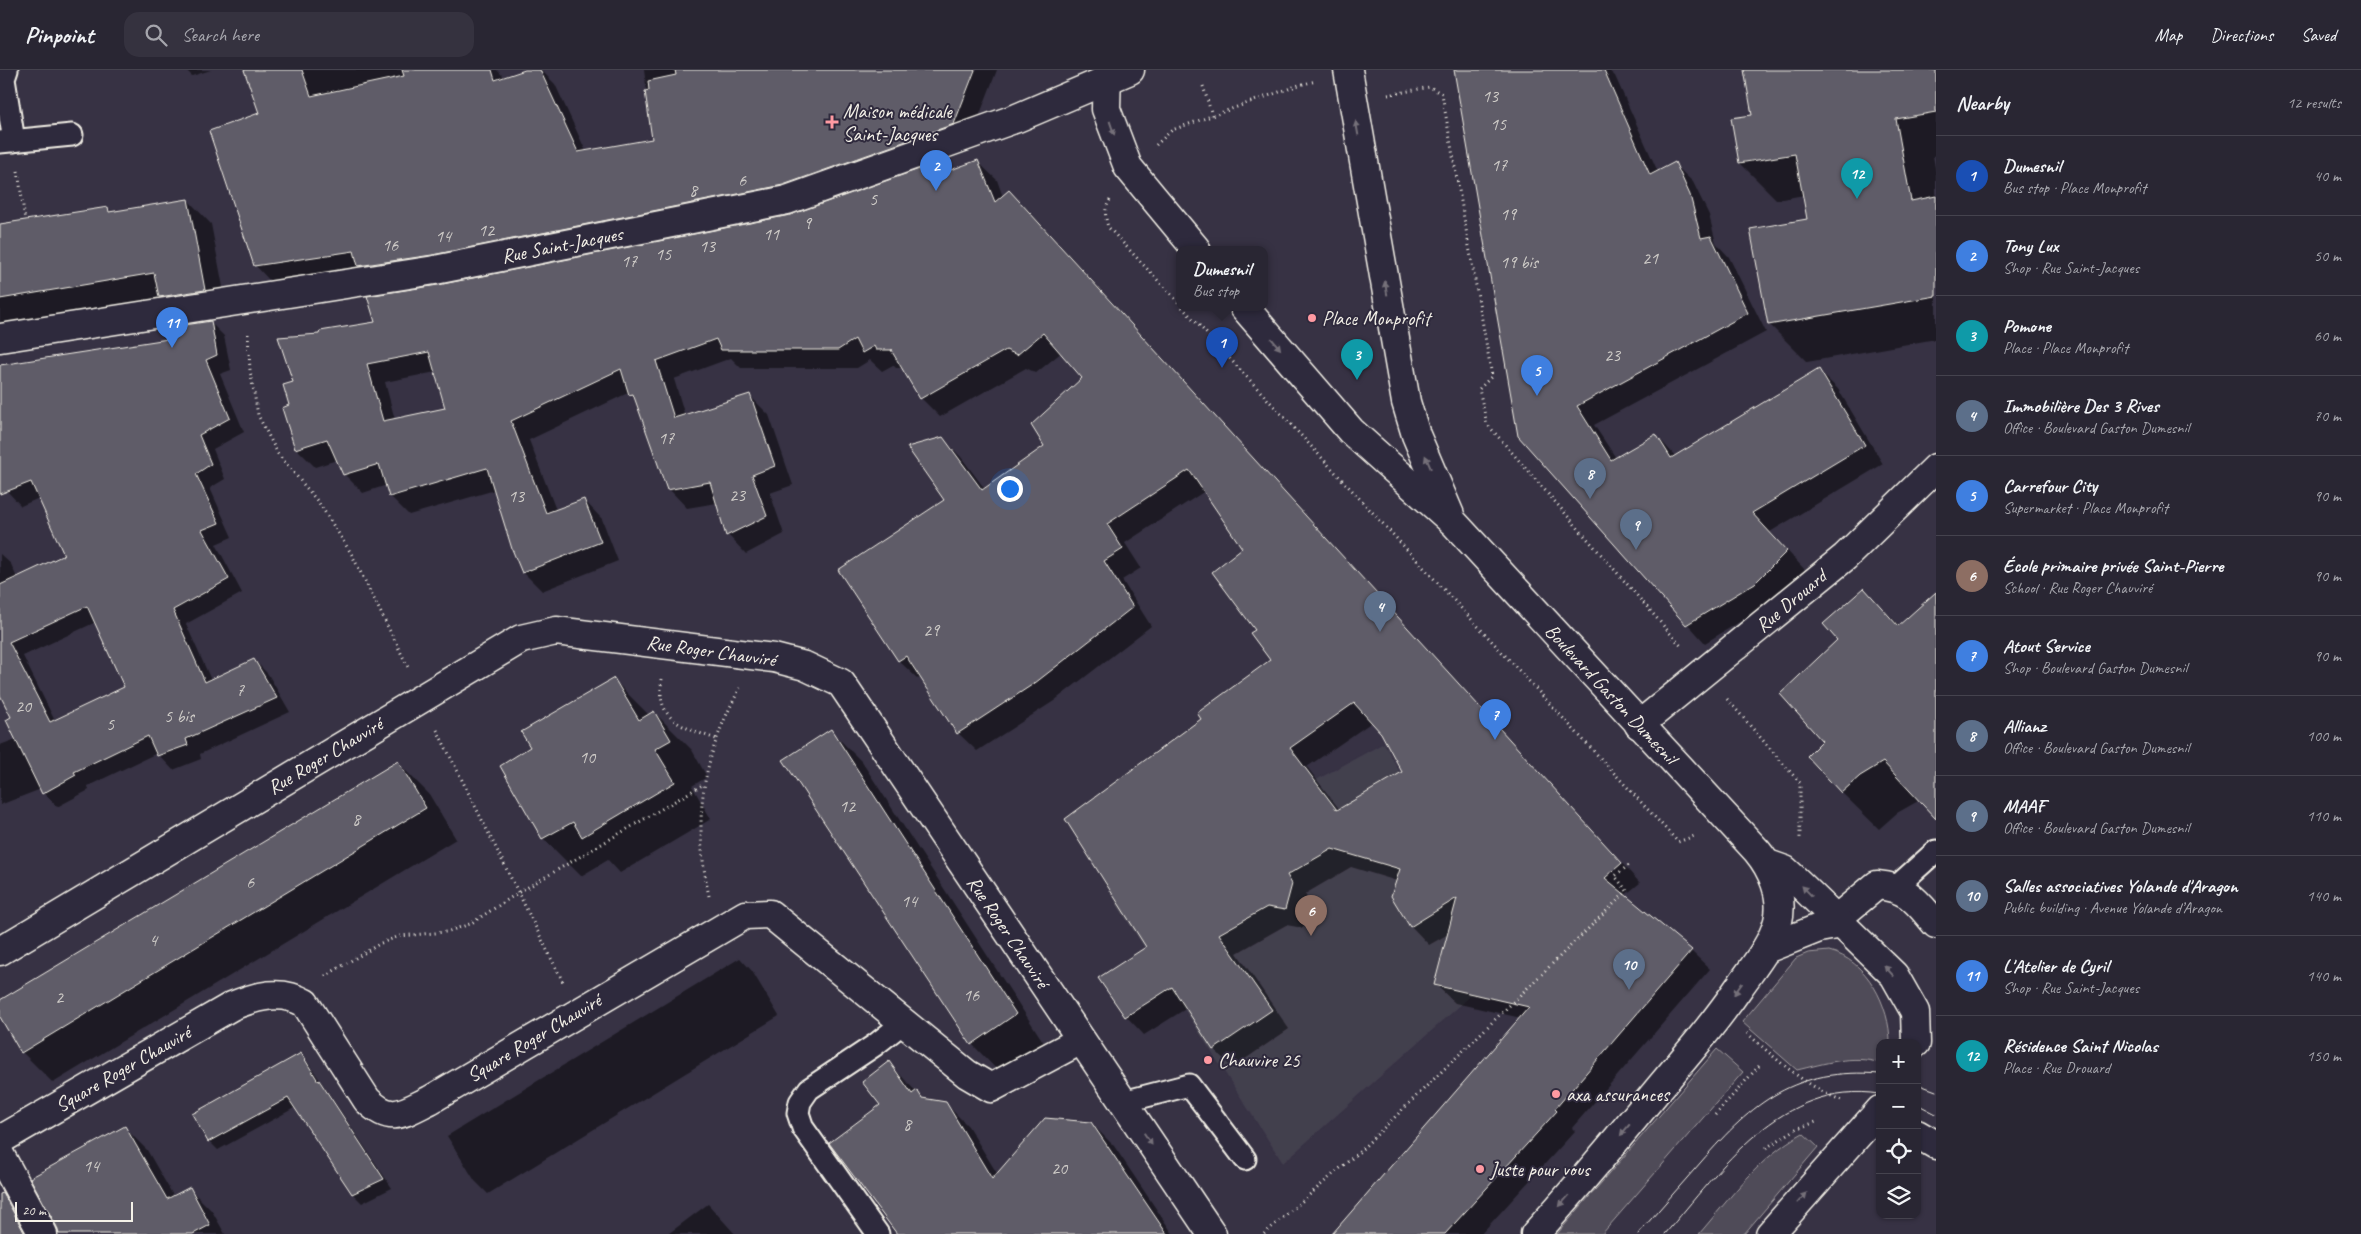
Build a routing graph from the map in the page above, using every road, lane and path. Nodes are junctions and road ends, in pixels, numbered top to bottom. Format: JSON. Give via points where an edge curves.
{"nodes":[{"id":1,"x":7,"y":70,"type":"edge"},
{"id":2,"x":1348,"y":70,"type":"edge"},
{"id":3,"x":1114,"y":73,"type":"edge"},
{"id":4,"x":1319,"y":81,"type":"dead end"},
{"id":5,"x":1203,"y":86,"type":"dead end"},
{"id":6,"x":1353,"y":103,"type":"junction"},
{"id":7,"x":1212,"y":114,"type":"junction"},
{"id":8,"x":72,"y":135,"type":"dead end"},
{"id":9,"x":7,"y":142,"type":"edge"},
{"id":10,"x":1154,"y":147,"type":"dead end"},
{"id":11,"x":1131,"y":170,"type":"junction"},
{"id":12,"x":25,"y":220,"type":"dead end"},
{"id":13,"x":1194,"y":246,"type":"edge"},
{"id":14,"x":1176,"y":300,"type":"edge"},
{"id":15,"x":1186,"y":311,"type":"edge"},
{"id":16,"x":1247,"y":311,"type":"edge"},
{"id":17,"x":248,"y":328,"type":"dead end"},
{"id":18,"x":0,"y":338,"type":"edge"},
{"id":19,"x":1936,"y":468,"type":"edge"},
{"id":20,"x":1454,"y":523,"type":"junction"},
{"id":21,"x":399,"y":648,"type":"dead end"},
{"id":22,"x":663,"y":671,"type":"dead end"},
{"id":23,"x":1705,"y":672,"type":"junction"},
{"id":24,"x":743,"y":682,"type":"dead end"},
{"id":25,"x":1639,"y":725,"type":"junction"},
{"id":26,"x":437,"y":732,"type":"dead end"},
{"id":27,"x":716,"y":739,"type":"junction"},
{"id":28,"x":704,"y":784,"type":"junction"},
{"id":29,"x":1730,"y":822,"type":"junction"},
{"id":30,"x":1936,"y":852,"type":"edge"},
{"id":31,"x":1629,"y":864,"type":"dead end"},
{"id":32,"x":1768,"y":864,"type":"junction"},
{"id":33,"x":1799,"y":883,"type":"junction"},
{"id":34,"x":1896,"y":887,"type":"junction"},
{"id":35,"x":518,"y":892,"type":"junction"},
{"id":36,"x":711,"y":904,"type":"dead end"},
{"id":37,"x":1838,"y":922,"type":"junction"},
{"id":38,"x":1936,"y":924,"type":"edge"},
{"id":39,"x":1766,"y":949,"type":"junction"},
{"id":40,"x":0,"y":951,"type":"edge"},
{"id":41,"x":552,"y":963,"type":"dead end"},
{"id":42,"x":324,"y":977,"type":"dead end"},
{"id":43,"x":1723,"y":1011,"type":"junction"},
{"id":44,"x":903,"y":1023,"type":"junction"},
{"id":45,"x":1916,"y":1039,"type":"edge"},
{"id":46,"x":1081,"y":1040,"type":"junction"},
{"id":47,"x":1759,"y":1066,"type":"dead end"},
{"id":48,"x":1123,"y":1102,"type":"junction"},
{"id":49,"x":1715,"y":1115,"type":"dead end"},
{"id":50,"x":1876,"y":1116,"type":"edge"},
{"id":51,"x":1876,"y":1117,"type":"edge"},
{"id":52,"x":1819,"y":1121,"type":"dead end"},
{"id":53,"x":1921,"y":1136,"type":"edge"},
{"id":54,"x":0,"y":1140,"type":"edge"},
{"id":55,"x":1936,"y":1145,"type":"edge"},
{"id":56,"x":1766,"y":1148,"type":"dead end"},
{"id":57,"x":0,"y":1155,"type":"edge"},
{"id":58,"x":1245,"y":1159,"type":"dead end"},
{"id":59,"x":44,"y":1234,"type":"edge"},
{"id":60,"x":878,"y":1234,"type":"edge"},
{"id":61,"x":1212,"y":1234,"type":"edge"},
{"id":62,"x":1264,"y":1234,"type":"edge"},
{"id":63,"x":1535,"y":1234,"type":"edge"},
{"id":64,"x":1770,"y":1234,"type":"edge"}],
"edges":[{"from":1,"to":9,"type":"lane","via":[[4,79]]},
{"from":2,"to":6,"type":"street"},
{"from":3,"to":11,"type":"street","one_way":true,"via":[[1106,109]]},
{"from":3,"to":18,"type":"street","name":"Rue Saint-Jacques","via":[[1017,118],[787,200],[435,270]]},
{"from":4,"to":7,"type":"path"},
{"from":5,"to":7,"type":"path"},
{"from":20,"to":6,"type":"street","one_way":true,"via":[[1416,435],[1406,402]]},
{"from":6,"to":23,"type":"path","via":[[1430,86],[1442,94],[1492,376],[1479,389],[1487,424]]},
{"from":7,"to":10,"type":"path","via":[[1172,130]]},
{"from":8,"to":9,"type":"lane"},
{"from":9,"to":12,"type":"path"},
{"from":11,"to":13,"type":"street"},
{"from":11,"to":14,"type":"path","via":[[1106,205],[1108,226]]},
{"from":15,"to":29,"type":"path","via":[[1678,842]]},
{"from":16,"to":20,"type":"street","one_way":true,"via":[[1351,431]]},
{"from":17,"to":21,"type":"path","via":[[250,370],[258,415],[278,454],[319,502],[351,553]]},
{"from":19,"to":23,"type":"street","name":"Rue Drouard","via":[[1844,557]]},
{"from":20,"to":25,"type":"street","name":"Boulevard Gaston Dumesnil"},
{"from":22,"to":27,"type":"path","via":[[659,697],[671,717],[690,730]]},
{"from":23,"to":25,"type":"street","name":"Rue Drouard"},
{"from":23,"to":33,"type":"path","via":[[1800,783]]},
{"from":24,"to":27,"type":"path"},
{"from":25,"to":29,"type":"street","name":"Boulevard Gaston Dumesnil"},
{"from":26,"to":35,"type":"path"},
{"from":27,"to":28,"type":"path"},
{"from":28,"to":35,"type":"path"},
{"from":28,"to":36,"type":"path","via":[[700,824]]},
{"from":29,"to":32,"type":"street","name":"Boulevard Gaston Dumesnil"},
{"from":30,"to":34,"type":"lane"},
{"from":31,"to":62,"type":"path","via":[[1615,876],[1627,891],[1359,1152]]},
{"from":32,"to":33,"type":"street","name":"Boulevard Gaston Dumesnil","via":[[1785,870]]},
{"from":32,"to":39,"type":"street","name":"Boulevard Gaston Dumesnil","via":[[1779,897],[1778,920]]},
{"from":37,"to":33,"type":"street","name":"Boulevard Gaston Dumesnil","one_way":true},
{"from":34,"to":37,"type":"street","via":[[1877,885]]},
{"from":34,"to":38,"type":"street","via":[[1912,897]]},
{"from":35,"to":41,"type":"path"},
{"from":35,"to":42,"type":"path","via":[[470,924],[446,932],[416,934],[381,943]]},
{"from":37,"to":39,"type":"street"},
{"from":45,"to":37,"type":"street","name":"Boulevard Gaston Dumesnil","one_way":true,"via":[[1915,1012],[1894,975]]},
{"from":39,"to":43,"type":"street","name":"Boulevard Gaston Dumesnil","one_way":true},
{"from":40,"to":46,"type":"street","name":"Rue Roger Chauviré","via":[[521,639],[556,632],[774,658],[804,666],[841,683]]},
{"from":43,"to":50,"type":"path","via":[[1790,1071],[1829,1096]]},
{"from":43,"to":63,"type":"street","name":"Boulevard Gaston Dumesnil","one_way":true},
{"from":44,"to":46,"type":"street","name":"Square Roger Chauviré","via":[[967,1074],[991,1088]]},
{"from":44,"to":54,"type":"street","name":"Square Roger Chauviré","via":[[770,914],[745,915],[430,1100],[398,1114],[378,1111],[372,1105],[305,1002],[281,994],[232,1006]]},
{"from":44,"to":60,"type":"lane","via":[[808,1089],[798,1113],[803,1128]]},
{"from":46,"to":48,"type":"street","name":"Rue Roger Chauviré"},
{"from":47,"to":49,"type":"path"},
{"from":48,"to":58,"type":"lane","via":[[1190,1085]]},
{"from":48,"to":61,"type":"street","name":"Rue Roger Chauviré","one_way":true},
{"from":64,"to":51,"type":"street","one_way":true},
{"from":52,"to":56,"type":"path","via":[[1796,1129]]},
{"from":53,"to":55,"type":"street"},
{"from":57,"to":59,"type":"street"}]}
